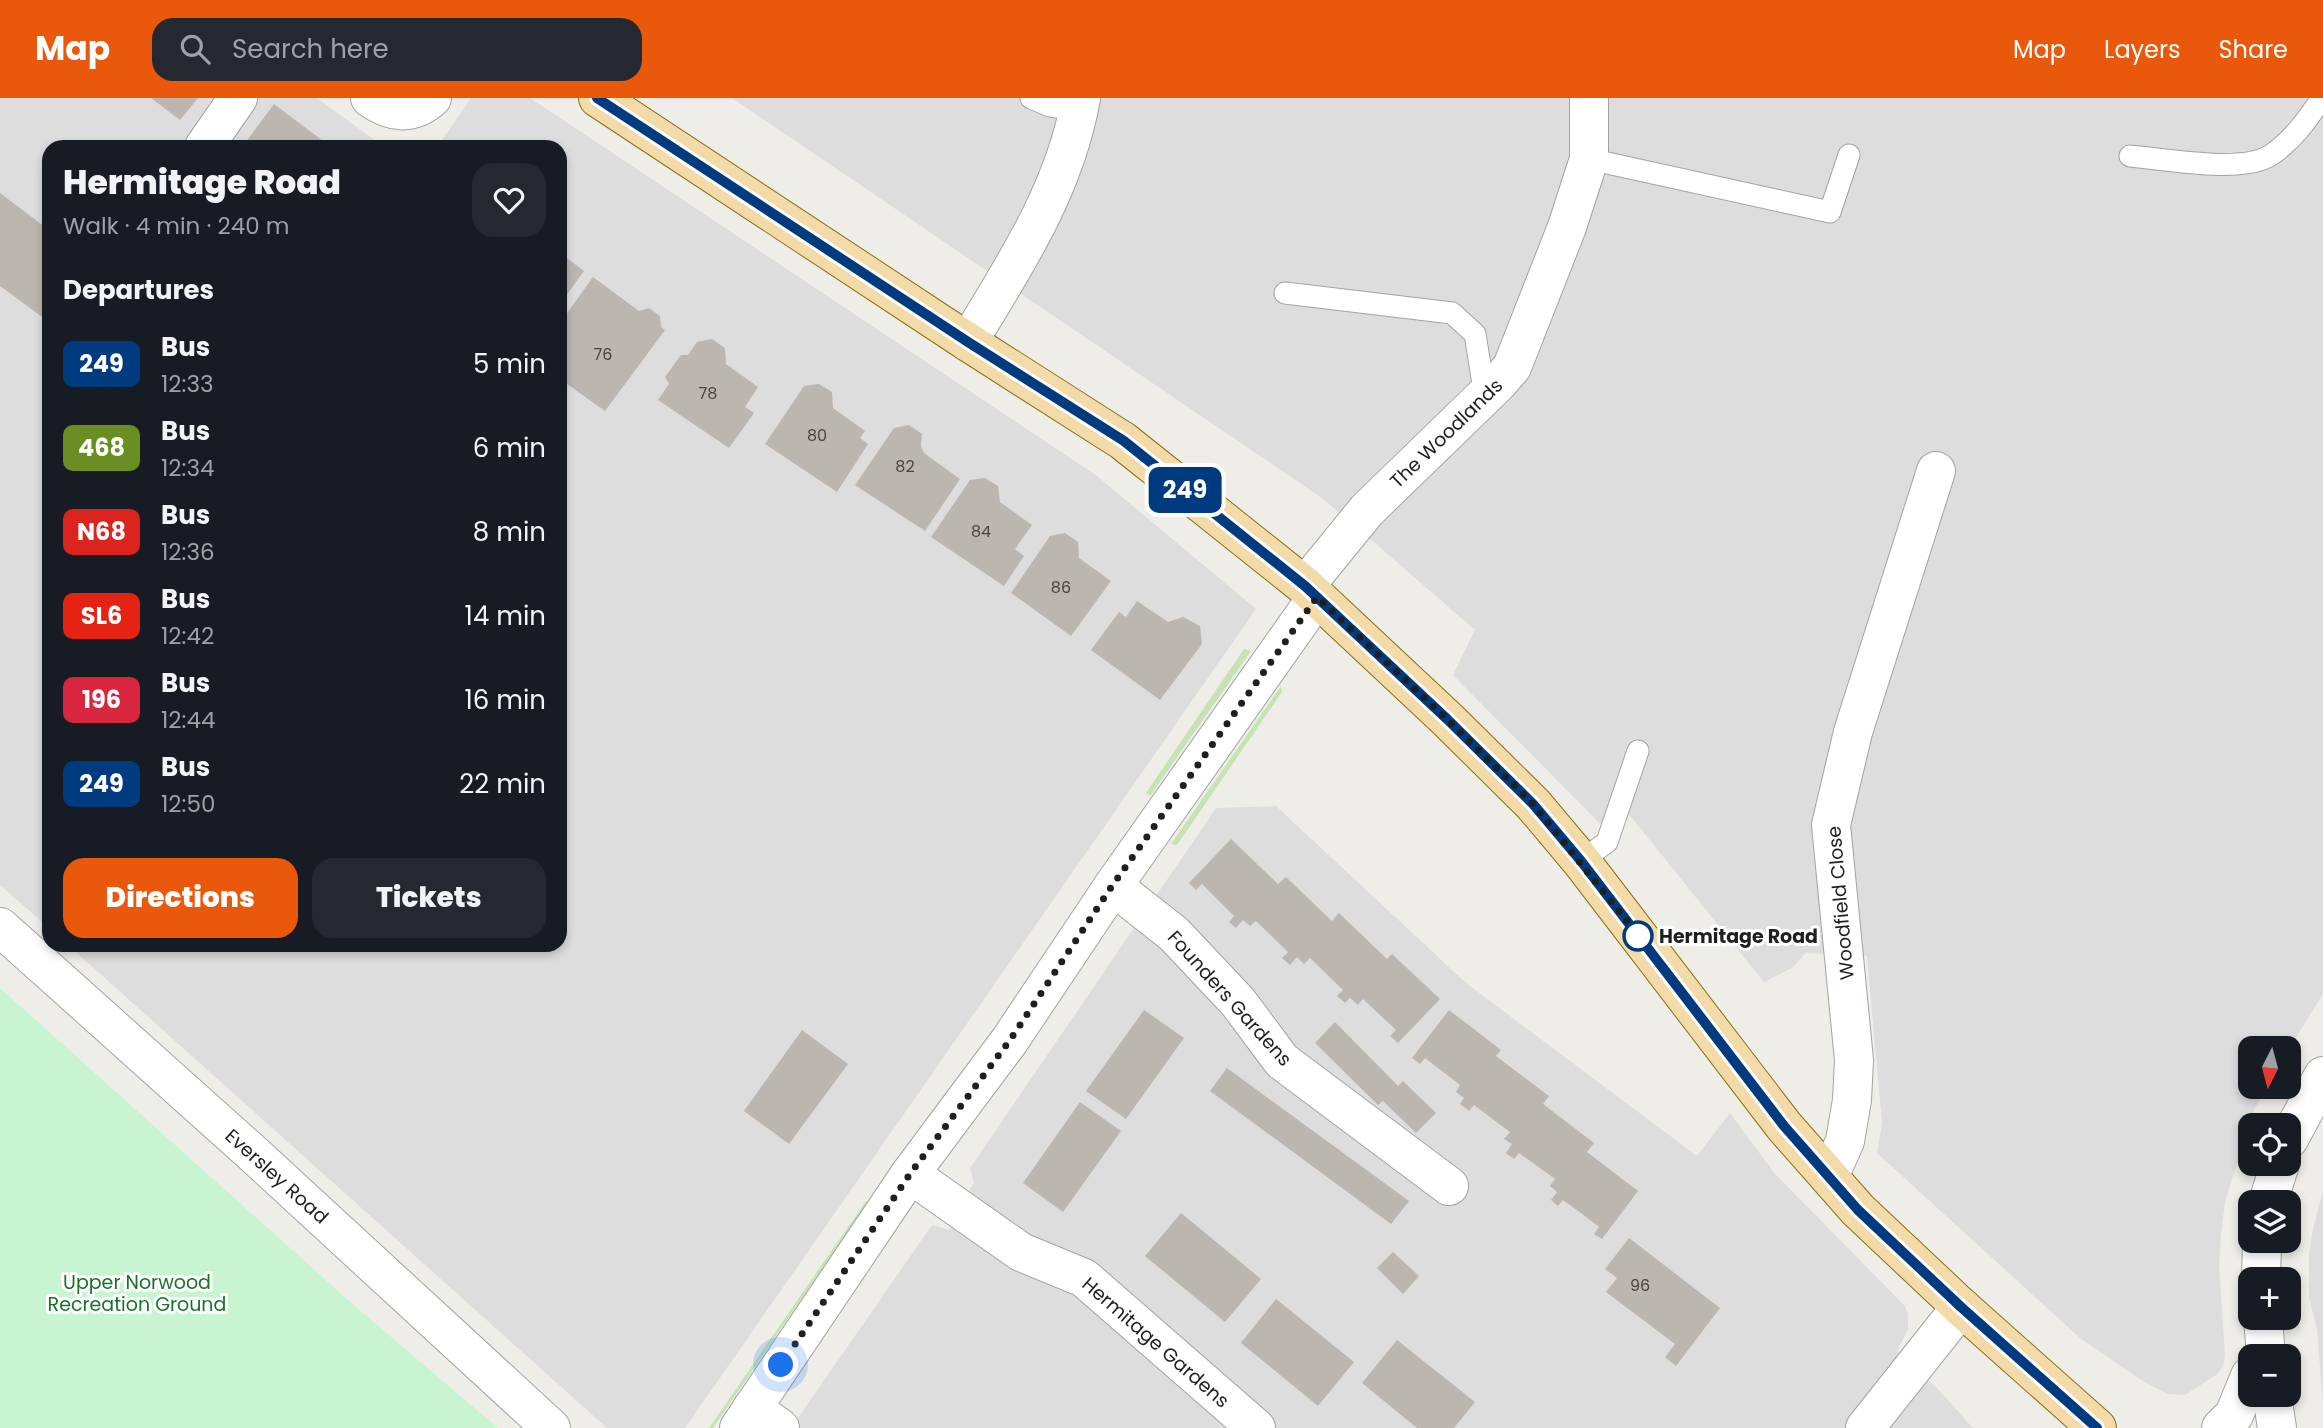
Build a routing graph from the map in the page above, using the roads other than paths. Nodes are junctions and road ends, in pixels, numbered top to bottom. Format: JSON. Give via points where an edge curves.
{"nodes":[{"id":1,"x":238,"y":98,"type":"edge"},
{"id":2,"x":370,"y":98,"type":"edge"},
{"id":3,"x":432,"y":98,"type":"edge"},
{"id":4,"x":597,"y":98,"type":"edge"},
{"id":5,"x":1031,"y":98,"type":"edge"},
{"id":6,"x":1589,"y":98,"type":"edge"},
{"id":7,"x":2322,"y":98,"type":"edge"},
{"id":8,"x":1080,"y":104,"type":"edge"},
{"id":9,"x":209,"y":140,"type":"edge"},
{"id":10,"x":1849,"y":155,"type":"dead end"},
{"id":11,"x":2130,"y":156,"type":"dead end"},
{"id":12,"x":1589,"y":159,"type":"junction"},
{"id":13,"x":1285,"y":293,"type":"dead end"},
{"id":14,"x":968,"y":342,"type":"junction"},
{"id":15,"x":1485,"y":396,"type":"junction"},
{"id":16,"x":1936,"y":471,"type":"dead end"},
{"id":17,"x":1311,"y":592,"type":"junction"},
{"id":18,"x":1638,"y":751,"type":"dead end"},
{"id":19,"x":1581,"y":861,"type":"junction"},
{"id":20,"x":1112,"y":886,"type":"junction"},
{"id":21,"x":0,"y":928,"type":"edge"},
{"id":22,"x":2320,"y":1089,"type":"edge"},
{"id":23,"x":2301,"y":1120,"type":"edge"},
{"id":24,"x":910,"y":1174,"type":"junction"},
{"id":25,"x":1829,"y":1177,"type":"junction"},
{"id":26,"x":1449,"y":1186,"type":"dead end"},
{"id":27,"x":1961,"y":1307,"type":"junction"},
{"id":28,"x":2238,"y":1405,"type":"edge"},
{"id":29,"x":2274,"y":1407,"type":"edge"},
{"id":30,"x":757,"y":1421,"type":"edge"},
{"id":31,"x":551,"y":1428,"type":"edge"},
{"id":32,"x":1256,"y":1428,"type":"edge"},
{"id":33,"x":1865,"y":1428,"type":"edge"},
{"id":34,"x":2097,"y":1428,"type":"edge"},
{"id":35,"x":2221,"y":1428,"type":"edge"},
{"id":36,"x":2277,"y":1428,"type":"edge"}],
"edges":[{"from":1,"to":9,"type":"street"},
{"from":2,"to":3,"type":"street","via":[[393,110],[413,111]]},
{"from":4,"to":14,"type":"main road"},
{"from":5,"to":8,"type":"lane","via":[[1051,106]]},
{"from":6,"to":12,"type":"street","name":"The Woodlands"},
{"from":7,"to":11,"type":"lane","via":[[2301,129],[2269,156],[2226,166]]},
{"from":8,"to":14,"type":"street","via":[[1064,163],[1044,211]]},
{"from":10,"to":12,"type":"lane","via":[[1830,212]]},
{"from":12,"to":15,"type":"street","name":"The Woodlands","via":[[1511,367]]},
{"from":13,"to":15,"type":"lane","via":[[1452,313],[1475,334]]},
{"from":14,"to":17,"type":"main road","via":[[1124,441]]},
{"from":15,"to":17,"type":"street","name":"The Woodlands","via":[[1367,510]]},
{"from":16,"to":25,"type":"street","name":"Woodfield Close","via":[[1853,732],[1831,825],[1854,1060],[1845,1141]]},
{"from":17,"to":19,"type":"main road","via":[[1533,804]]},
{"from":17,"to":20,"type":"street"},
{"from":18,"to":19,"type":"lane","via":[[1607,842]]},
{"from":19,"to":25,"type":"main road","via":[[1784,1126]]},
{"from":20,"to":24,"type":"street","via":[[1010,1040]]},
{"from":20,"to":26,"type":"street","name":"Founders Gardens","via":[[1174,934],[1238,1002],[1282,1061]]},
{"from":21,"to":31,"type":"street","name":"Eversley Road"},
{"from":22,"to":23,"type":"street"},
{"from":24,"to":30,"type":"street"},
{"from":24,"to":32,"type":"street","name":"Hermitage Gardens","via":[[1021,1252],[1084,1278]]},
{"from":25,"to":27,"type":"main road"},
{"from":27,"to":33,"type":"street"},
{"from":27,"to":34,"type":"main road"},
{"from":28,"to":35,"type":"street"},
{"from":29,"to":36,"type":"street"}]}
